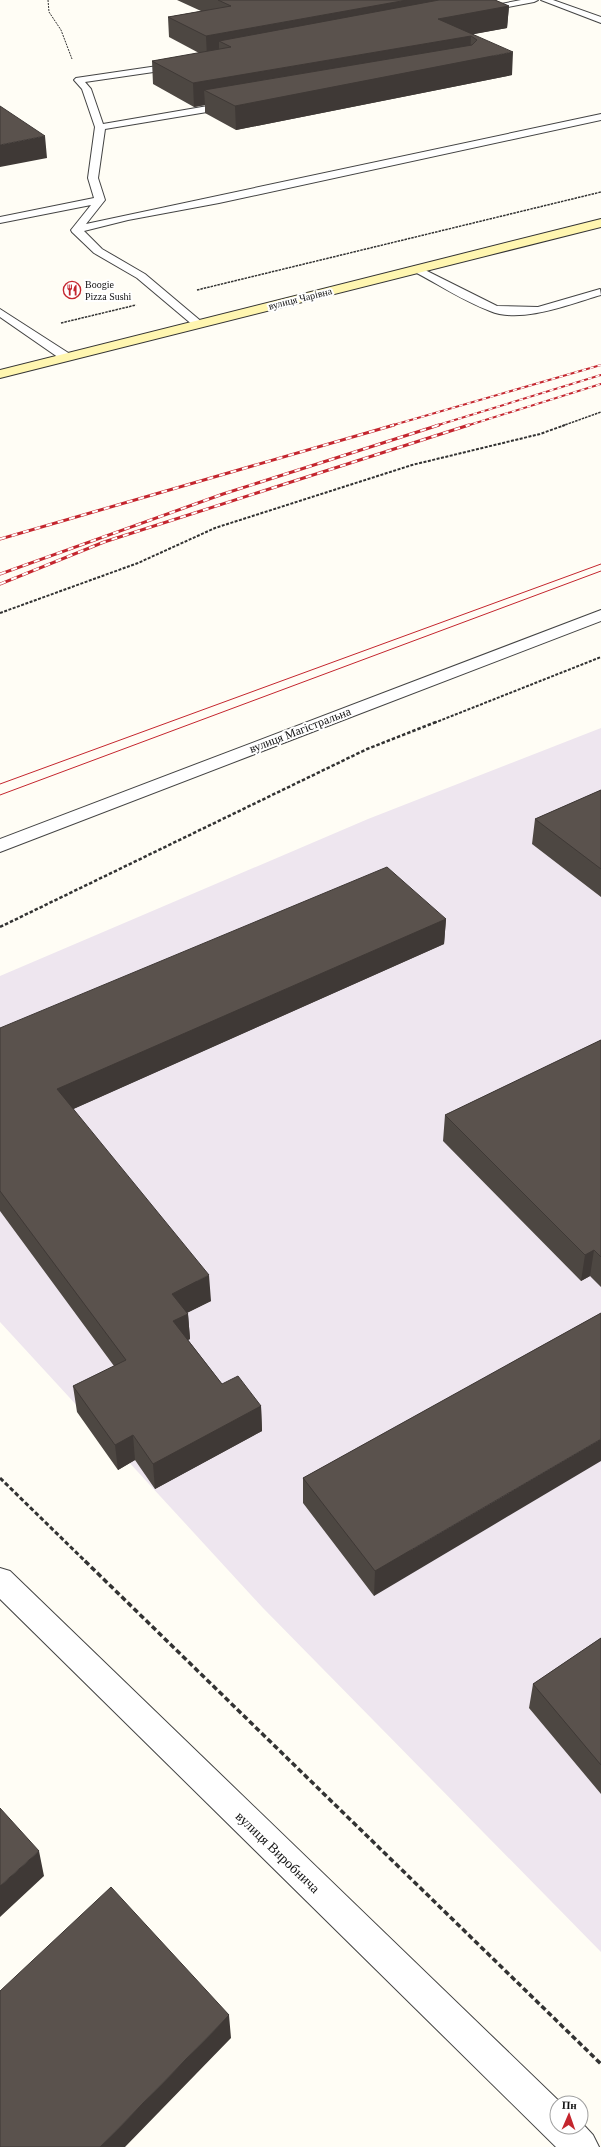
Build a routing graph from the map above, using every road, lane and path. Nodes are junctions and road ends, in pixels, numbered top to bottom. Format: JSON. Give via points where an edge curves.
{"nodes":[{"id":1,"x":48,"y":0,"type":"edge"},
{"id":2,"x":534,"y":0,"type":"edge"},
{"id":3,"x":545,"y":0,"type":"edge"},
{"id":4,"x":471,"y":12,"type":"edge"},
{"id":5,"x":601,"y":20,"type":"edge"},
{"id":6,"x":190,"y":64,"type":"edge"},
{"id":7,"x":79,"y":80,"type":"junction"},
{"id":8,"x":242,"y":103,"type":"edge"},
{"id":9,"x":601,"y":117,"type":"edge"},
{"id":10,"x":100,"y":127,"type":"junction"},
{"id":11,"x":601,"y":192,"type":"edge"},
{"id":12,"x":100,"y":200,"type":"junction"},
{"id":13,"x":0,"y":220,"type":"edge"},
{"id":14,"x":601,"y":223,"type":"edge"},
{"id":15,"x":76,"y":230,"type":"junction"},
{"id":16,"x":417,"y":269,"type":"junction"},
{"id":17,"x":600,"y":292,"type":"edge"},
{"id":18,"x":166,"y":297,"type":"junction"},
{"id":19,"x":0,"y":312,"type":"edge"},
{"id":20,"x":198,"y":324,"type":"junction"},
{"id":21,"x":29,"y":330,"type":"junction"},
{"id":22,"x":66,"y":357,"type":"junction"},
{"id":23,"x":0,"y":374,"type":"edge"},
{"id":24,"x":601,"y":412,"type":"edge"},
{"id":25,"x":0,"y":613,"type":"edge"},
{"id":26,"x":601,"y":615,"type":"edge"},
{"id":27,"x":601,"y":657,"type":"edge"},
{"id":28,"x":0,"y":846,"type":"edge"},
{"id":29,"x":0,"y":927,"type":"edge"},
{"id":30,"x":0,"y":1478,"type":"edge"},
{"id":31,"x":0,"y":1580,"type":"edge"},
{"id":32,"x":601,"y":2064,"type":"edge"},
{"id":33,"x":549,"y":2115,"type":"edge"},
{"id":34,"x":569,"y":2135,"type":"edge"},
{"id":35,"x":581,"y":2147,"type":"edge"}],
"edges":[{"from":1,"to":7,"type":"path","via":[[49,12],[61,30]]},
{"from":2,"to":4,"type":"lane"},
{"from":3,"to":5,"type":"lane"},
{"from":6,"to":7,"type":"lane"},
{"from":7,"to":10,"type":"lane","via":[[86,89]]},
{"from":8,"to":10,"type":"lane"},
{"from":9,"to":15,"type":"lane"},
{"from":10,"to":12,"type":"lane","via":[[93,178]]},
{"from":11,"to":18,"type":"path"},
{"from":12,"to":13,"type":"lane"},
{"from":12,"to":15,"type":"lane"},
{"from":14,"to":16,"type":"main road","name":"вулиця Чарівна"},
{"from":15,"to":18,"type":"lane","via":[[98,251],[141,276]]},
{"from":16,"to":17,"type":"lane","via":[[494,309],[539,310]]},
{"from":16,"to":20,"type":"main road","name":"вулиця Чарівна"},
{"from":18,"to":20,"type":"lane"},
{"from":18,"to":21,"type":"path"},
{"from":19,"to":21,"type":"lane"},
{"from":20,"to":22,"type":"main road","name":"вулиця Чарівна"},
{"from":21,"to":22,"type":"lane"},
{"from":22,"to":23,"type":"main road","name":"вулиця Чарівна"},
{"from":24,"to":25,"type":"path","via":[[540,434],[412,465],[215,528],[138,562]]},
{"from":26,"to":28,"type":"street","name":"вулиця Магістральна"},
{"from":27,"to":29,"type":"path","via":[[367,749]]},
{"from":30,"to":32,"type":"path"},
{"from":31,"to":33,"type":"street","name":"вулиця Виробнича"},
{"from":34,"to":35,"type":"street"}]}
